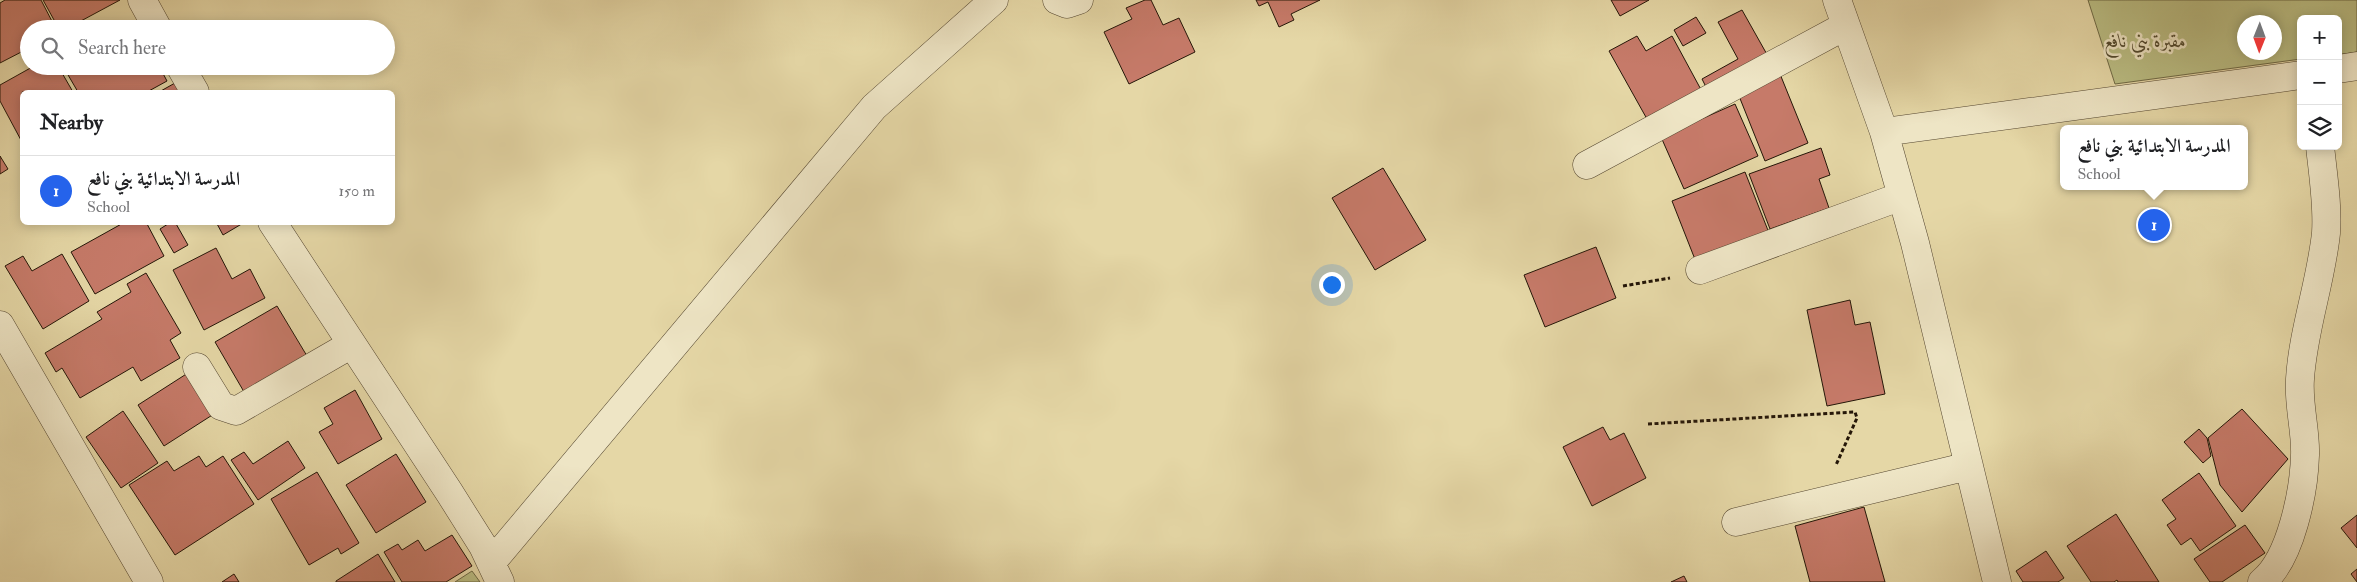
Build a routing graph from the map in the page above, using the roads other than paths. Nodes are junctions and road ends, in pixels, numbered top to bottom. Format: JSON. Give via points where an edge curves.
{"nodes":[{"id":1,"x":142,"y":0,"type":"edge"},
{"id":2,"x":994,"y":0,"type":"edge"},
{"id":3,"x":1837,"y":0,"type":"edge"},
{"id":4,"x":153,"y":20,"type":"edge"},
{"id":5,"x":1845,"y":26,"type":"junction"},
{"id":6,"x":2357,"y":66,"type":"edge"},
{"id":7,"x":2342,"y":68,"type":"edge"},
{"id":8,"x":185,"y":75,"type":"edge"},
{"id":9,"x":2297,"y":76,"type":"edge"},
{"id":10,"x":194,"y":90,"type":"edge"},
{"id":11,"x":1884,"y":132,"type":"junction"},
{"id":12,"x":2320,"y":150,"type":"edge"},
{"id":13,"x":1587,"y":165,"type":"dead end"},
{"id":14,"x":1902,"y":196,"type":"junction"},
{"id":15,"x":274,"y":225,"type":"edge"},
{"id":16,"x":1700,"y":270,"type":"road end"},
{"id":17,"x":0,"y":325,"type":"edge"},
{"id":18,"x":352,"y":344,"type":"junction"},
{"id":19,"x":197,"y":366,"type":"dead end"},
{"id":20,"x":1969,"y":466,"type":"junction"},
{"id":21,"x":1736,"y":522,"type":"dead end"},
{"id":22,"x":496,"y":572,"type":"edge"},
{"id":23,"x":149,"y":582,"type":"edge"},
{"id":24,"x":1998,"y":582,"type":"edge"},
{"id":25,"x":2262,"y":582,"type":"edge"}],
"edges":[{"from":1,"to":4,"type":"street"},
{"from":2,"to":22,"type":"street","via":[[874,107]]},
{"from":3,"to":5,"type":"street"},
{"from":5,"to":11,"type":"street"},
{"from":5,"to":13,"type":"street"},
{"from":6,"to":7,"type":"street"},
{"from":8,"to":10,"type":"street"},
{"from":9,"to":11,"type":"street"},
{"from":11,"to":14,"type":"street"},
{"from":12,"to":25,"type":"street","via":[[2327,220],[2300,379],[2305,455],[2303,478],[2289,543],[2280,561]]},
{"from":14,"to":16,"type":"street"},
{"from":14,"to":20,"type":"street"},
{"from":15,"to":18,"type":"street"},
{"from":17,"to":23,"type":"street"},
{"from":18,"to":19,"type":"street","via":[[236,412],[221,406]]},
{"from":18,"to":22,"type":"street","via":[[454,500]]},
{"from":20,"to":21,"type":"street"},
{"from":20,"to":24,"type":"street"}]}
